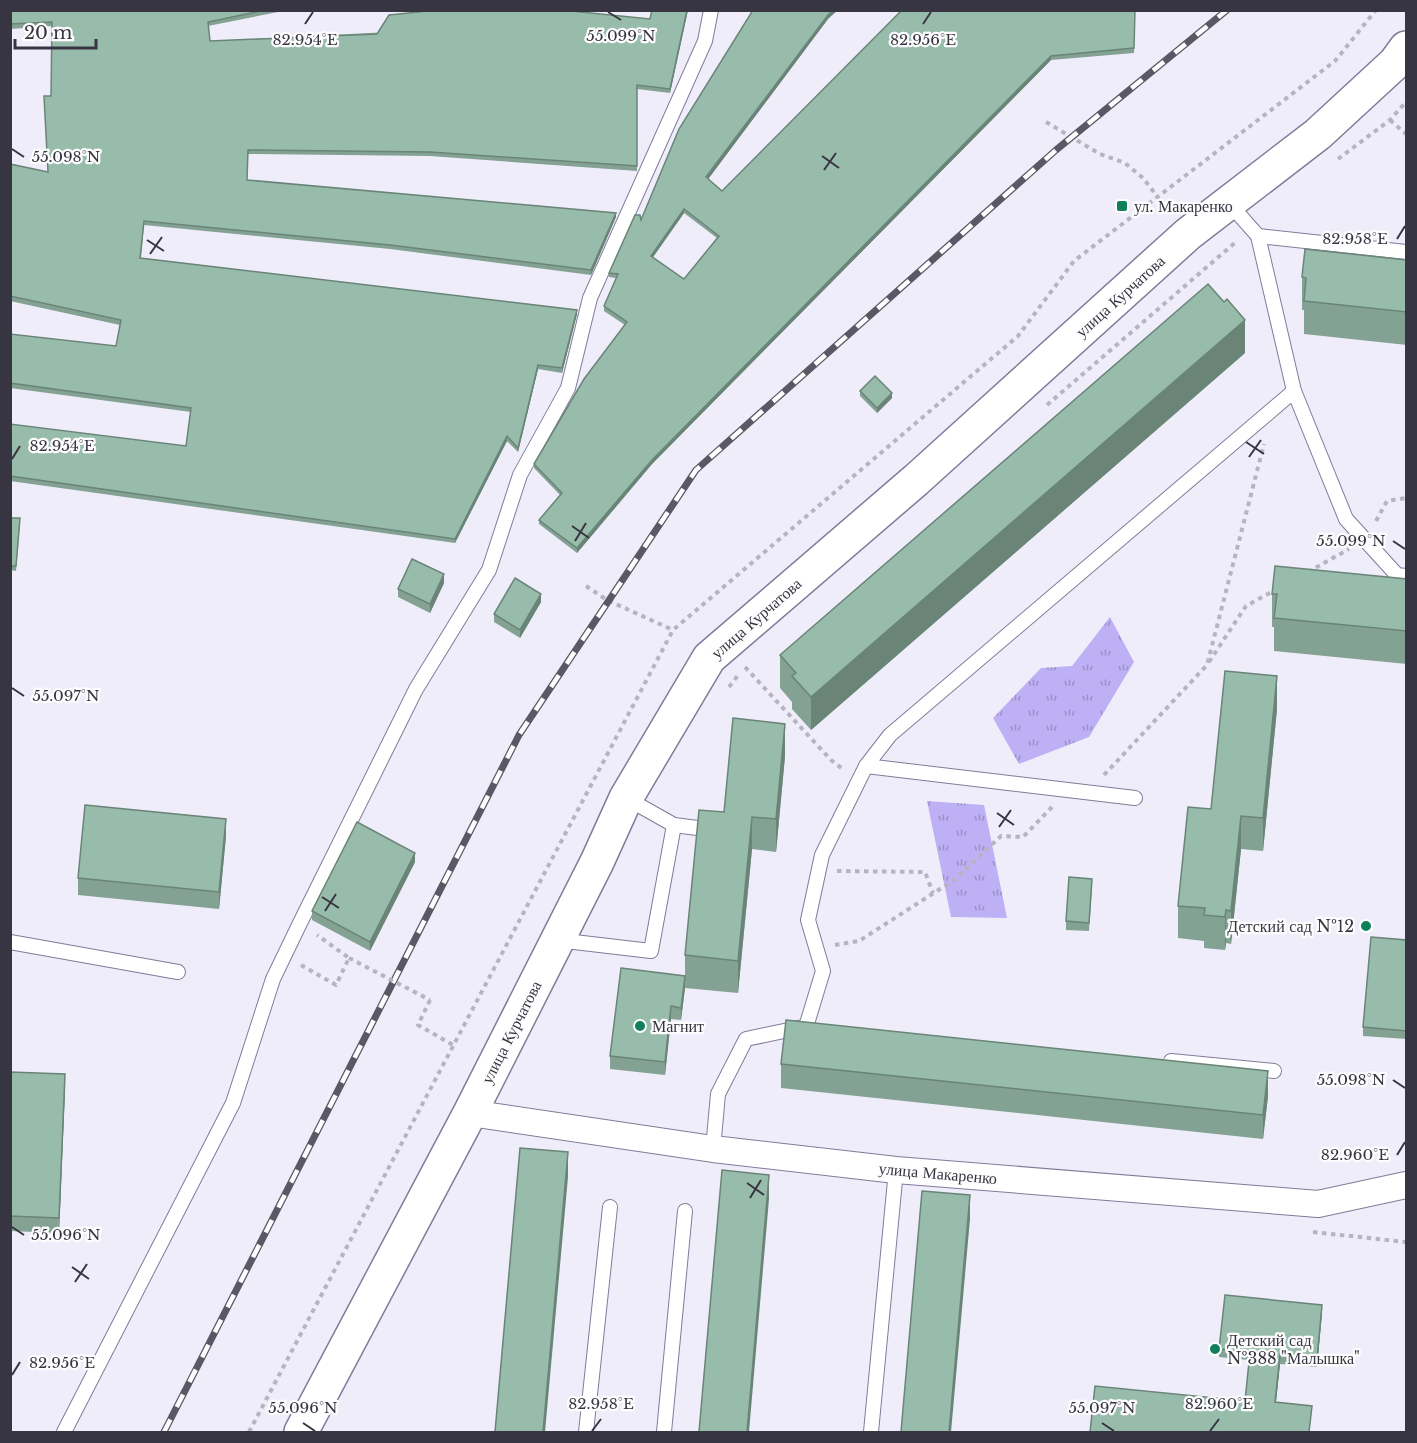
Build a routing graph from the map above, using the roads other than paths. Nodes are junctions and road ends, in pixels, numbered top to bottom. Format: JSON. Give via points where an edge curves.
{"nodes":[{"id":1,"x":711,"y":10,"type":"edge"},
{"id":2,"x":1407,"y":48,"type":"edge"},
{"id":3,"x":1229,"y":203,"type":"junction"},
{"id":4,"x":1254,"y":232,"type":"junction"},
{"id":5,"x":1407,"y":252,"type":"edge"},
{"id":6,"x":1294,"y":392,"type":"junction"},
{"id":7,"x":1407,"y":576,"type":"edge"},
{"id":8,"x":866,"y":766,"type":"junction"},
{"id":9,"x":626,"y":798,"type":"junction"},
{"id":10,"x":1135,"y":798,"type":"dead end"},
{"id":11,"x":674,"y":825,"type":"junction"},
{"id":12,"x":713,"y":830,"type":"edge"},
{"id":13,"x":557,"y":940,"type":"junction"},
{"id":14,"x":10,"y":942,"type":"edge"},
{"id":15,"x":178,"y":972,"type":"dead end"},
{"id":16,"x":1159,"y":1060,"type":"edge"},
{"id":17,"x":1274,"y":1071,"type":"dead end"},
{"id":18,"x":470,"y":1113,"type":"junction"},
{"id":19,"x":713,"y":1149,"type":"junction"},
{"id":20,"x":896,"y":1170,"type":"junction"},
{"id":21,"x":1407,"y":1185,"type":"edge"},
{"id":22,"x":609,"y":1207,"type":"dead end"},
{"id":23,"x":685,"y":1210,"type":"dead end"},
{"id":24,"x":64,"y":1432,"type":"edge"},
{"id":25,"x":301,"y":1432,"type":"edge"},
{"id":26,"x":586,"y":1432,"type":"edge"},
{"id":27,"x":664,"y":1432,"type":"edge"},
{"id":28,"x":871,"y":1432,"type":"edge"}],
"edges":[{"from":1,"to":24,"type":"lane","via":[[705,41],[590,298],[568,388],[520,476],[489,570],[416,689],[300,923],[273,979],[233,1103]]},
{"from":2,"to":3,"type":"main road","name":"улица Курчатова","via":[[1318,134]]},
{"from":3,"to":4,"type":"lane"},
{"from":3,"to":9,"type":"main road","name":"улица Курчатова","via":[[1188,234],[916,480],[709,658]]},
{"from":4,"to":5,"type":"lane"},
{"from":4,"to":6,"type":"lane"},
{"from":6,"to":7,"type":"lane","via":[[1346,519],[1397,576]]},
{"from":6,"to":8,"type":"lane","via":[[893,730]]},
{"from":8,"to":10,"type":"lane"},
{"from":8,"to":19,"type":"lane","via":[[822,855],[818,871],[808,920],[823,971],[811,1027],[746,1039],[718,1094]]},
{"from":9,"to":11,"type":"lane"},
{"from":9,"to":13,"type":"main road","name":"улица Курчатова"},
{"from":11,"to":12,"type":"lane"},
{"from":11,"to":13,"type":"lane","via":[[651,951]]},
{"from":13,"to":18,"type":"main road","name":"улица Курчатова"},
{"from":14,"to":15,"type":"lane"},
{"from":16,"to":17,"type":"lane"},
{"from":18,"to":19,"type":"street","name":"улица Макаренко"},
{"from":18,"to":25,"type":"main road","name":"улица Курчатова"},
{"from":19,"to":20,"type":"street","name":"улица Макаренко"},
{"from":20,"to":21,"type":"street","name":"улица Макаренко","via":[[1318,1204]]},
{"from":20,"to":28,"type":"lane"},
{"from":22,"to":26,"type":"lane"},
{"from":23,"to":27,"type":"lane"}]}
